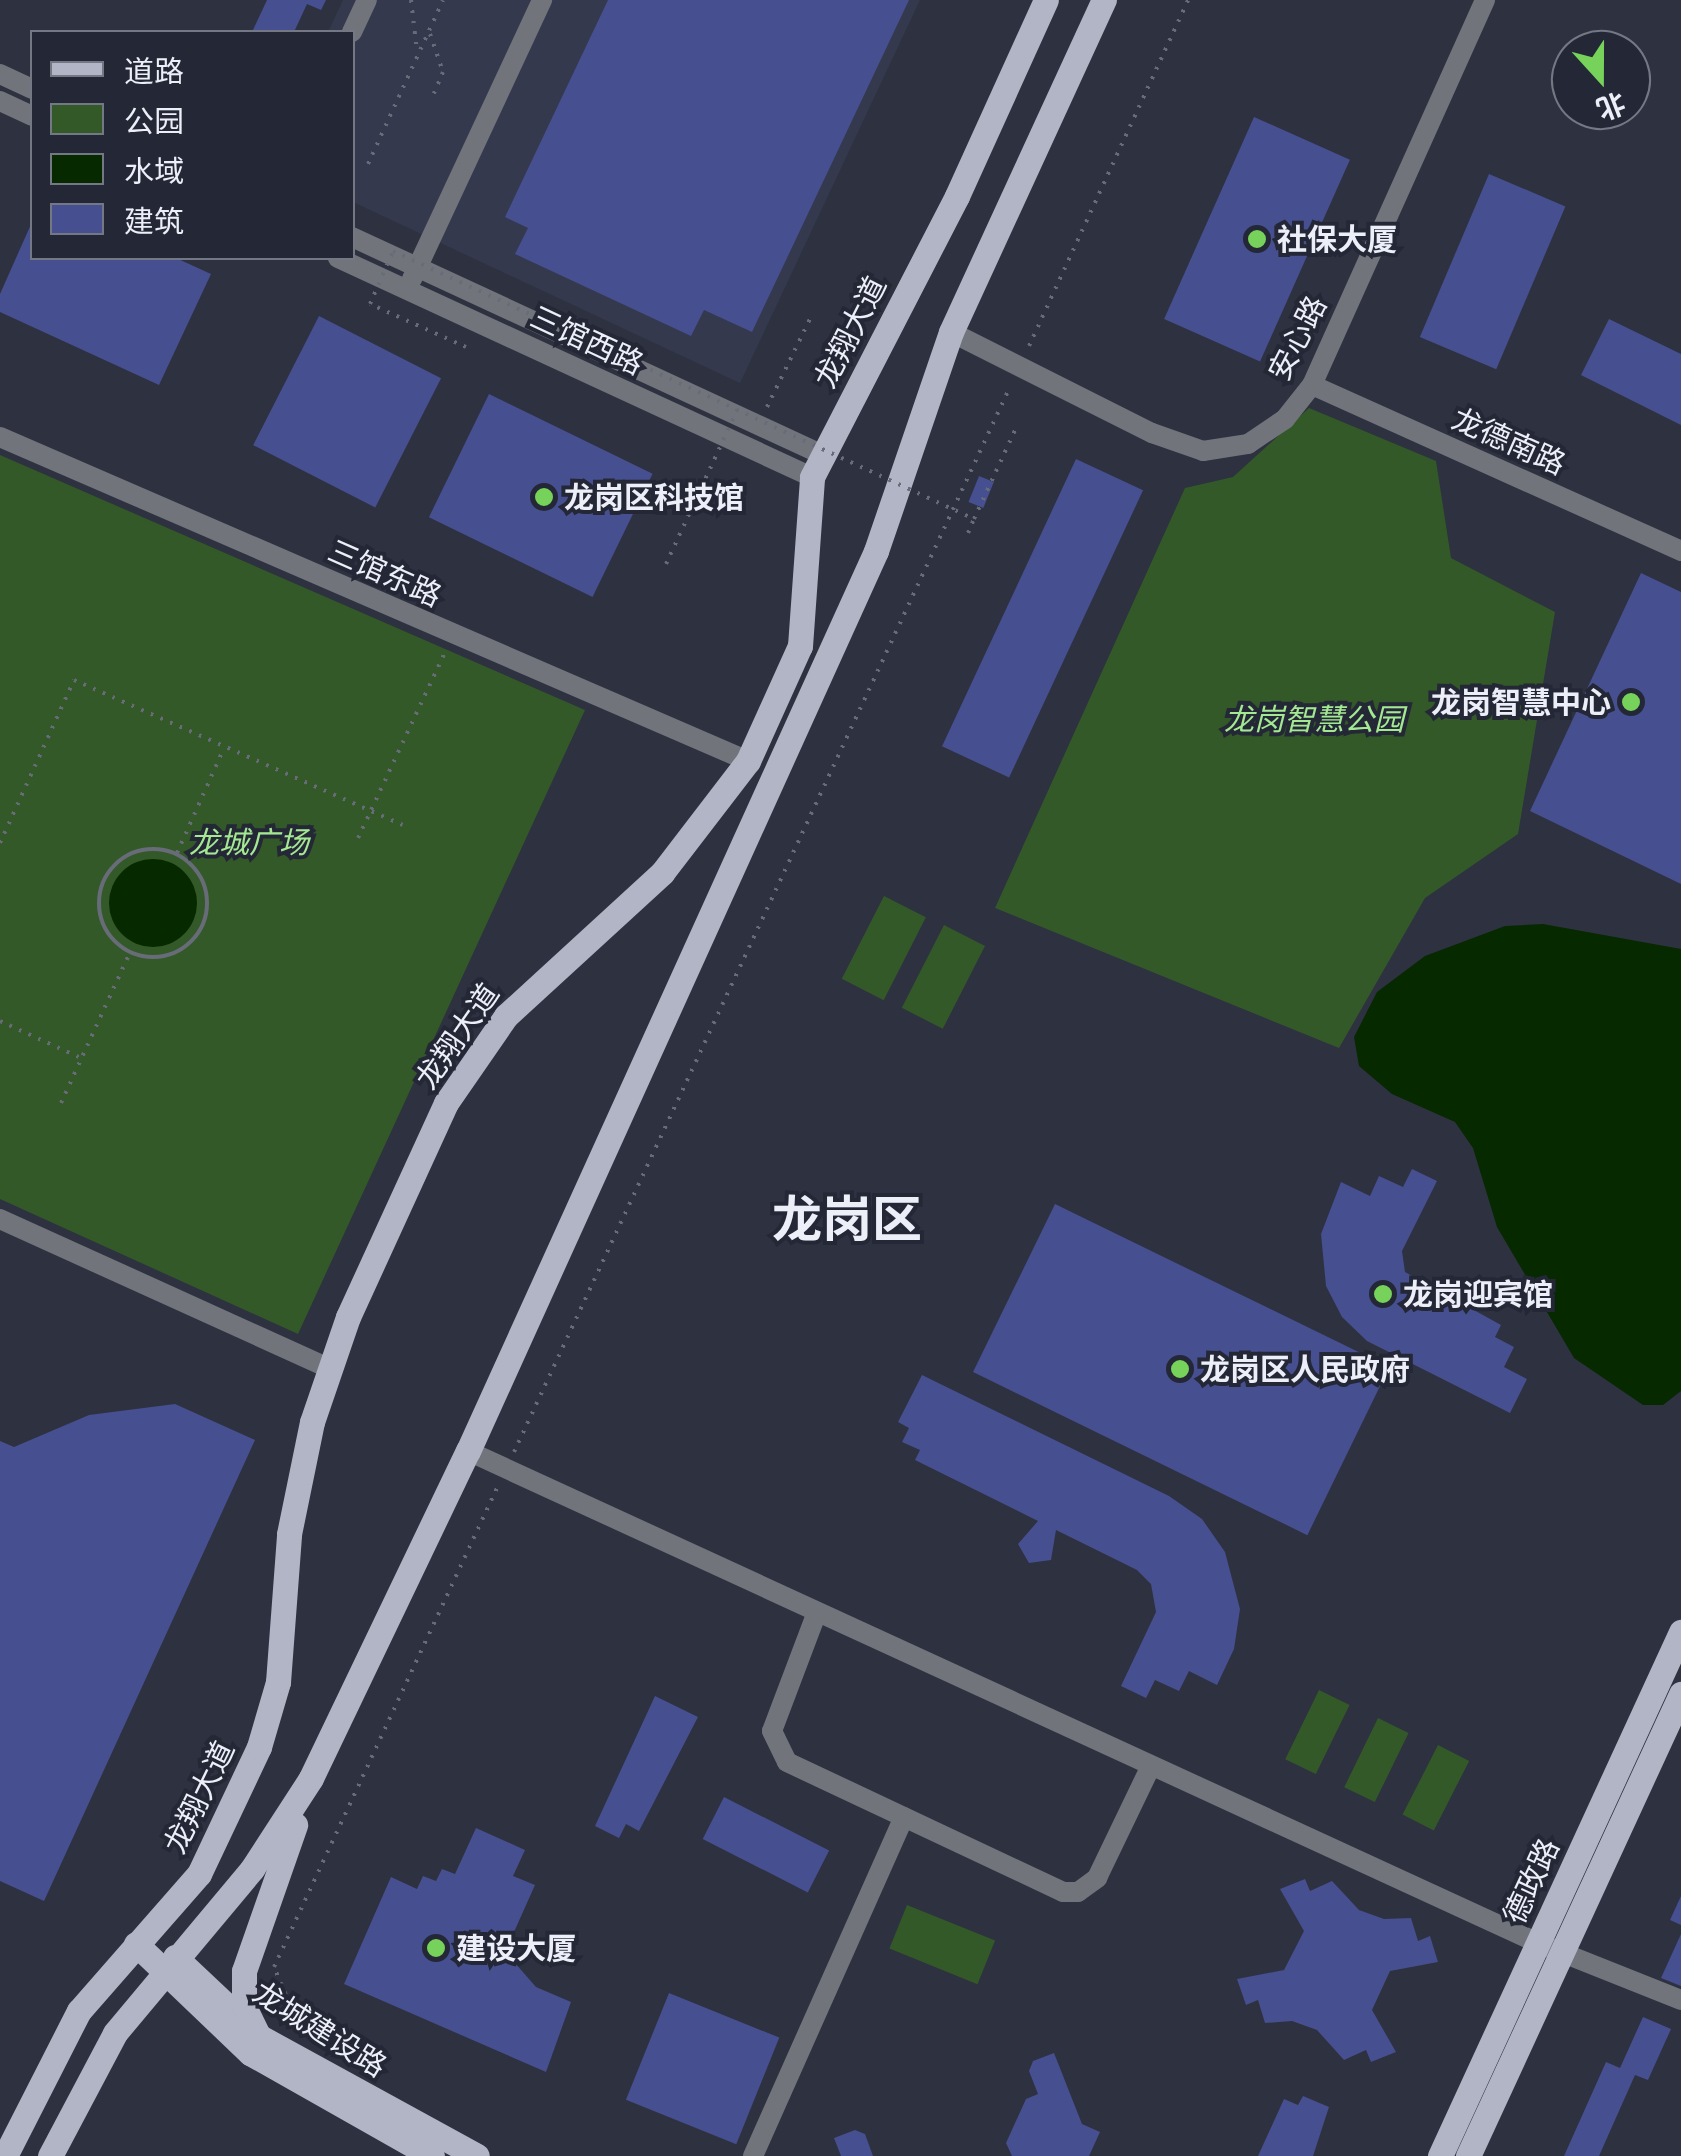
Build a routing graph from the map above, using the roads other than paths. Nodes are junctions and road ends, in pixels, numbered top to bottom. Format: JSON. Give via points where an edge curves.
{"nodes":[{"id":1,"x":367,"y":0,"type":"edge"},
{"id":2,"x":542,"y":0,"type":"edge"},
{"id":3,"x":1046,"y":0,"type":"edge"},
{"id":4,"x":1104,"y":0,"type":"edge"},
{"id":5,"x":1484,"y":0,"type":"edge"},
{"id":6,"x":353,"y":30,"type":"edge"},
{"id":7,"x":0,"y":74,"type":"edge"},
{"id":8,"x":30,"y":88,"type":"edge"},
{"id":9,"x":0,"y":101,"type":"edge"},
{"id":10,"x":30,"y":115,"type":"edge"},
{"id":11,"x":355,"y":239,"type":"edge"},
{"id":12,"x":342,"y":260,"type":"edge"},
{"id":13,"x":417,"y":268,"type":"junction"},
{"id":14,"x":406,"y":290,"type":"junction"},
{"id":15,"x":951,"y":332,"type":"junction"},
{"id":16,"x":1312,"y":386,"type":"junction"},
{"id":17,"x":0,"y":437,"type":"edge"},
{"id":18,"x":817,"y":466,"type":"junction"},
{"id":19,"x":1681,"y":550,"type":"edge"},
{"id":20,"x":748,"y":761,"type":"junction"},
{"id":21,"x":0,"y":1218,"type":"edge"},
{"id":22,"x":329,"y":1368,"type":"junction"},
{"id":23,"x":468,"y":1452,"type":"junction"},
{"id":24,"x":817,"y":1612,"type":"junction"},
{"id":25,"x":1681,"y":1632,"type":"edge"},
{"id":26,"x":1681,"y":1694,"type":"edge"},
{"id":27,"x":1152,"y":1766,"type":"junction"},
{"id":28,"x":311,"y":1778,"type":"junction"},
{"id":29,"x":904,"y":1817,"type":"junction"},
{"id":30,"x":143,"y":1937,"type":"junction"},
{"id":31,"x":1550,"y":1947,"type":"junction"},
{"id":32,"x":169,"y":1965,"type":"junction"},
{"id":33,"x":1681,"y":2000,"type":"edge"},
{"id":34,"x":260,"y":2037,"type":"junction"},
{"id":35,"x":5,"y":2156,"type":"edge"},
{"id":36,"x":50,"y":2156,"type":"edge"},
{"id":37,"x":432,"y":2156,"type":"edge"},
{"id":38,"x":477,"y":2156,"type":"edge"},
{"id":39,"x":753,"y":2156,"type":"edge"},
{"id":40,"x":1440,"y":2156,"type":"edge"},
{"id":41,"x":1468,"y":2156,"type":"edge"}],
"edges":[{"from":1,"to":6,"type":"street"},
{"from":2,"to":13,"type":"street"},
{"from":3,"to":18,"type":"main road","name":"龙翔大道","via":[[958,196]]},
{"from":4,"to":15,"type":"main road"},
{"from":5,"to":16,"type":"street","name":"安心路"},
{"from":7,"to":8,"type":"street"},
{"from":9,"to":10,"type":"street"},
{"from":11,"to":13,"type":"street","name":"三馆西路"},
{"from":12,"to":14,"type":"street","name":"三馆西路"},
{"from":13,"to":14,"type":"street"},
{"from":13,"to":18,"type":"street","name":"三馆西路"},
{"from":14,"to":18,"type":"street","name":"三馆西路"},
{"from":15,"to":16,"type":"street","name":"安心路","via":[[1152,433],[1202,451],[1248,444],[1285,419]]},
{"from":15,"to":23,"type":"main road","via":[[876,551]]},
{"from":16,"to":19,"type":"street","name":"龙德南路"},
{"from":17,"to":20,"type":"street","name":"三馆东路"},
{"from":18,"to":20,"type":"main road","name":"龙翔大道","via":[[800,646]]},
{"from":20,"to":22,"type":"main road","name":"龙翔大道","via":[[686,846],[530,990],[464,1072]]},
{"from":21,"to":22,"type":"street"},
{"from":22,"to":30,"type":"main road","name":"龙翔大道","via":[[289,1534],[272,1716],[207,1859],[180,1902]]},
{"from":23,"to":24,"type":"street"},
{"from":23,"to":28,"type":"main road"},
{"from":24,"to":27,"type":"street"},
{"from":24,"to":29,"type":"street","via":[[775,1715],[774,1744],[795,1768]]},
{"from":25,"to":31,"type":"main road","name":"德政路"},
{"from":26,"to":31,"type":"main road","name":"德政路"},
{"from":27,"to":29,"type":"street","via":[[1097,1878],[1078,1892],[1062,1892]]},
{"from":27,"to":31,"type":"street"},
{"from":28,"to":32,"type":"main road","via":[[252,1869]]},
{"from":28,"to":34,"type":"main road","via":[[244,1971],[244,2006]]},
{"from":29,"to":39,"type":"street"},
{"from":30,"to":32,"type":"main road","name":"龙城建设路"},
{"from":30,"to":35,"type":"main road","name":"龙翔大道","via":[[80,2011]]},
{"from":31,"to":33,"type":"street"},
{"from":31,"to":40,"type":"main road","name":"德政路"},
{"from":31,"to":41,"type":"main road","name":"德政路"},
{"from":32,"to":34,"type":"main road","name":"龙城建设路"},
{"from":32,"to":36,"type":"main road","via":[[114,2033]]},
{"from":32,"to":37,"type":"main road","name":"龙城建设路","via":[[250,2053]]},
{"from":34,"to":38,"type":"main road","name":"龙城建设路"}]}
